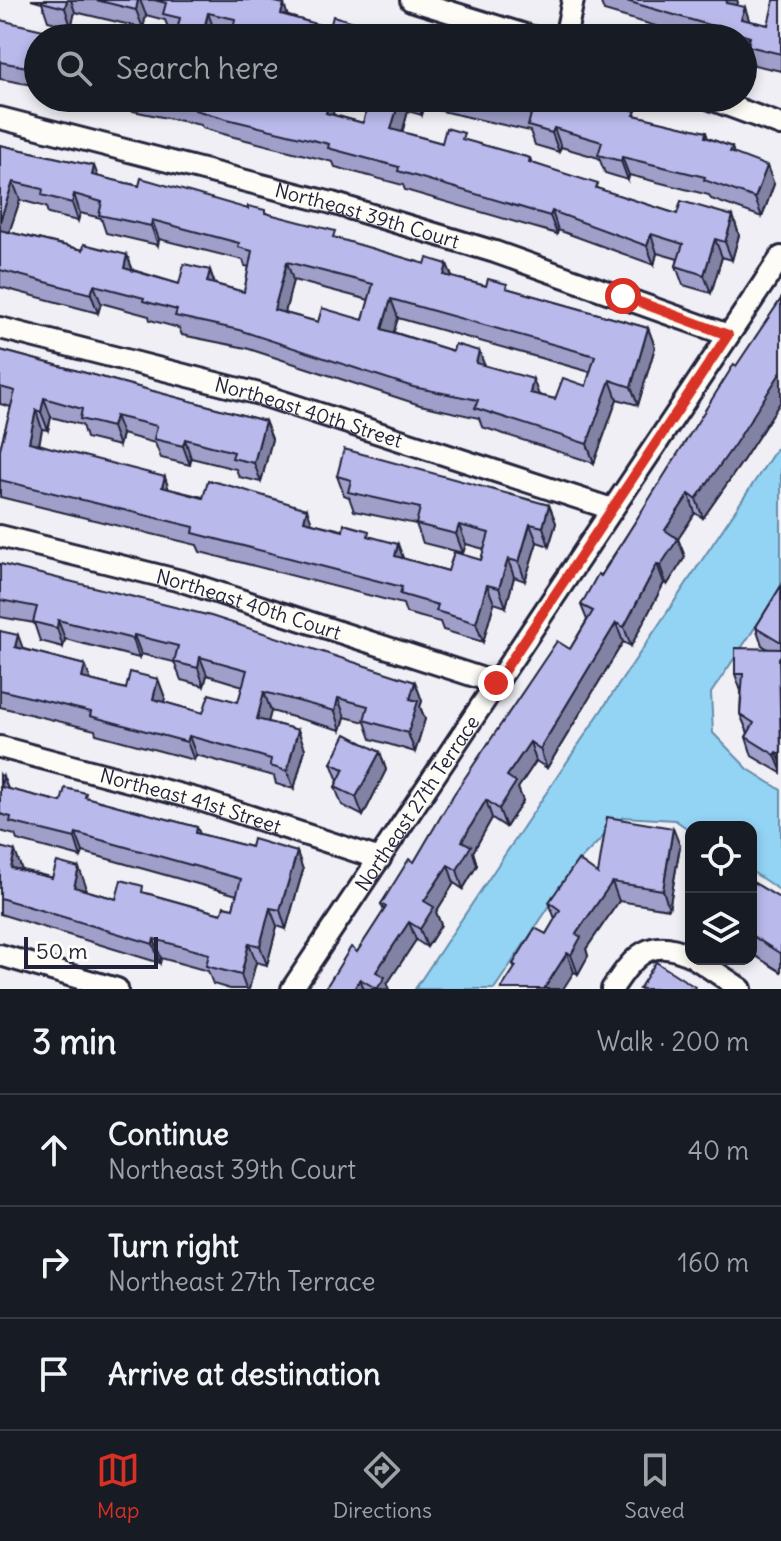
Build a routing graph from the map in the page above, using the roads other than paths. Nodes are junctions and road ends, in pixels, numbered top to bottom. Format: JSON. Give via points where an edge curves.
{"nodes":[{"id":1,"x":411,"y":0,"type":"edge"},
{"id":2,"x":573,"y":0,"type":"edge"},
{"id":3,"x":489,"y":24,"type":"edge"},
{"id":4,"x":568,"y":24,"type":"edge"},
{"id":5,"x":746,"y":112,"type":"edge"},
{"id":6,"x":0,"y":118,"type":"edge"},
{"id":7,"x":781,"y":125,"type":"edge"},
{"id":8,"x":781,"y":257,"type":"edge"},
{"id":9,"x":0,"y":328,"type":"edge"},
{"id":10,"x":728,"y":335,"type":"junction"},
{"id":11,"x":612,"y":509,"type":"junction"},
{"id":12,"x":0,"y":536,"type":"edge"},
{"id":13,"x":496,"y":683,"type":"junction"},
{"id":14,"x":0,"y":747,"type":"edge"},
{"id":15,"x":380,"y":859,"type":"junction"},
{"id":16,"x":685,"y":954,"type":"edge"},
{"id":17,"x":0,"y":955,"type":"edge"},
{"id":18,"x":705,"y":965,"type":"edge"},
{"id":19,"x":117,"y":989,"type":"edge"},
{"id":20,"x":292,"y":989,"type":"edge"},
{"id":21,"x":612,"y":989,"type":"edge"},
{"id":22,"x":741,"y":989,"type":"edge"}],
"edges":[{"from":1,"to":3,"type":"street"},
{"from":2,"to":4,"type":"street"},
{"from":5,"to":7,"type":"street"},
{"from":6,"to":10,"type":"street","name":"Northeast 39th Court","via":[[347,207],[495,252]]},
{"from":8,"to":10,"type":"street","name":"Northeast 27th Terrace"},
{"from":9,"to":11,"type":"street","name":"Northeast 40th Street","via":[[259,394]]},
{"from":10,"to":11,"type":"street","name":"Northeast 27th Terrace"},
{"from":11,"to":13,"type":"street","name":"Northeast 27th Terrace"},
{"from":12,"to":13,"type":"street","name":"Northeast 40th Court","via":[[185,582]]},
{"from":13,"to":15,"type":"street","name":"Northeast 27th Terrace"},
{"from":14,"to":15,"type":"street","name":"Northeast 41st Street","via":[[200,800]]},
{"from":15,"to":20,"type":"street","name":"Northeast 27th Terrace"},
{"from":16,"to":21,"type":"street","via":[[659,946],[643,952]]},
{"from":17,"to":19,"type":"street"},
{"from":18,"to":22,"type":"street"}]}
